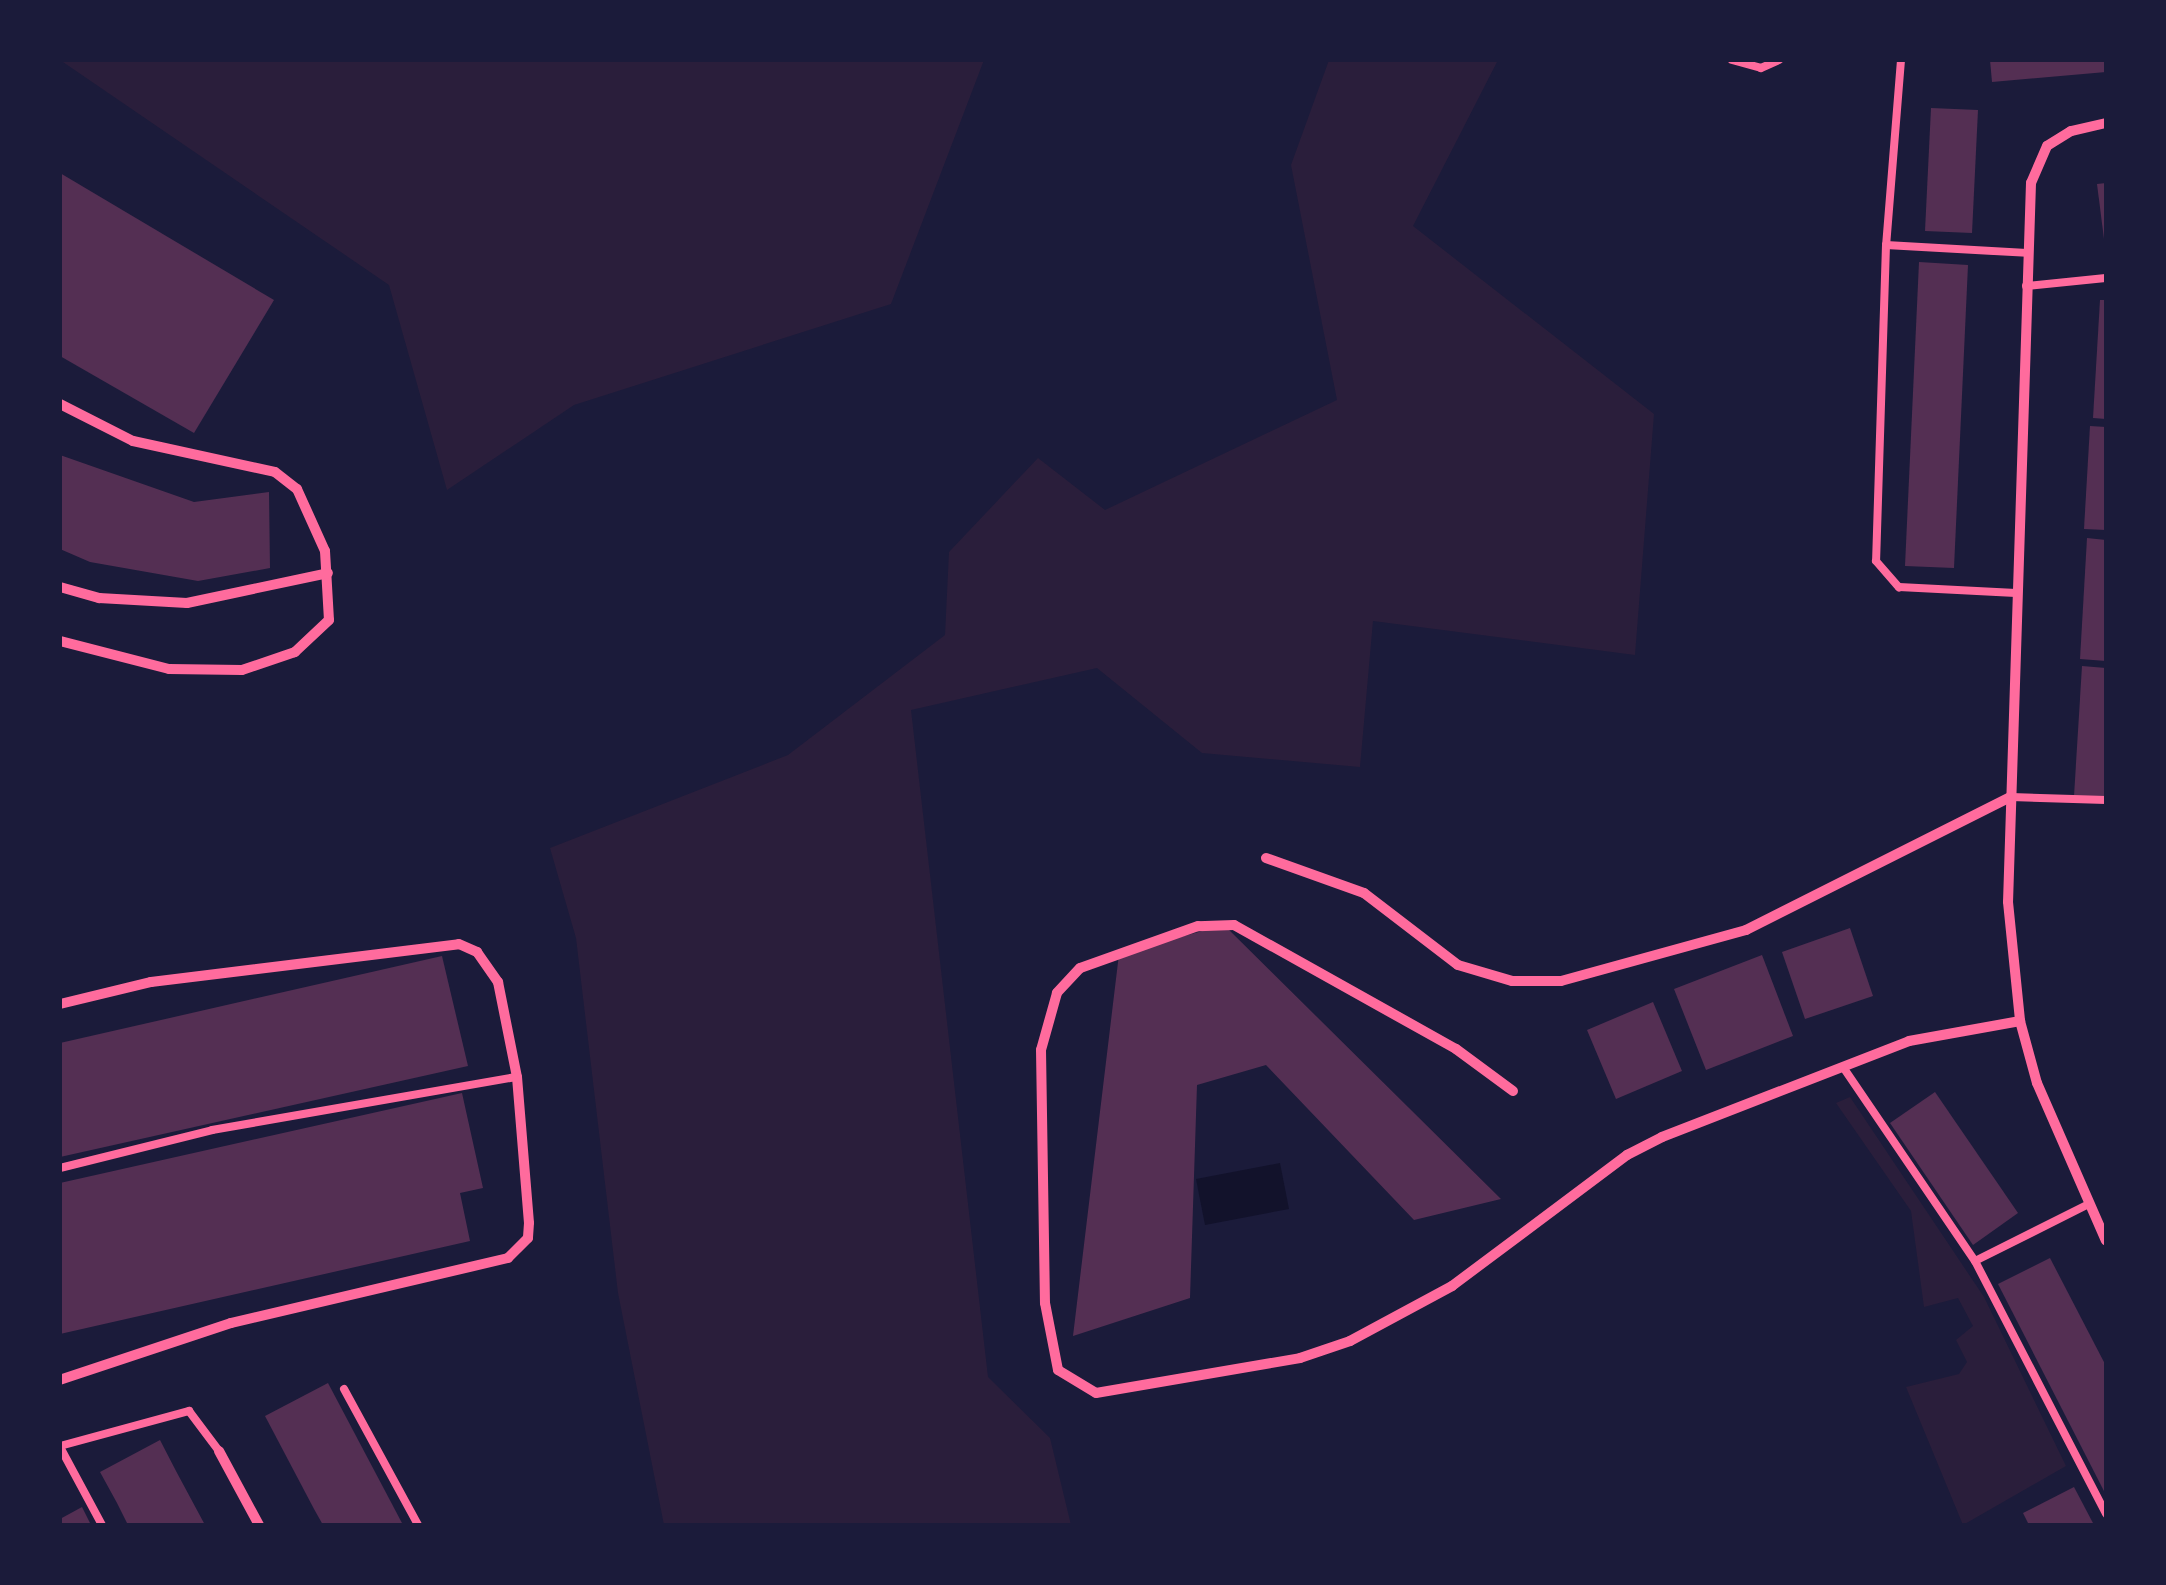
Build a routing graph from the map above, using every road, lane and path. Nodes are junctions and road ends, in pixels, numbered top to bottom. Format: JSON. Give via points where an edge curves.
{"nodes":[{"id":1,"x":1732,"y":60,"type":"edge"},
{"id":2,"x":1779,"y":60,"type":"edge"},
{"id":3,"x":1901,"y":60,"type":"edge"},
{"id":4,"x":2106,"y":124,"type":"edge"},
{"id":5,"x":1886,"y":245,"type":"junction"},
{"id":6,"x":2027,"y":253,"type":"junction"},
{"id":7,"x":2106,"y":278,"type":"edge"},
{"id":8,"x":2025,"y":286,"type":"junction"},
{"id":9,"x":60,"y":404,"type":"edge"},
{"id":10,"x":328,"y":573,"type":"junction"},
{"id":11,"x":60,"y":587,"type":"edge"},
{"id":12,"x":2016,"y":593,"type":"junction"},
{"id":13,"x":60,"y":641,"type":"edge"},
{"id":14,"x":2011,"y":797,"type":"junction"},
{"id":15,"x":2106,"y":800,"type":"edge"},
{"id":16,"x":1266,"y":858,"type":"dead end"},
{"id":17,"x":60,"y":1004,"type":"edge"},
{"id":18,"x":2020,"y":1022,"type":"junction"},
{"id":19,"x":1843,"y":1067,"type":"junction"},
{"id":20,"x":517,"y":1077,"type":"junction"},
{"id":21,"x":1514,"y":1091,"type":"dead end"},
{"id":22,"x":60,"y":1168,"type":"edge"},
{"id":23,"x":2087,"y":1205,"type":"junction"},
{"id":24,"x":2106,"y":1241,"type":"edge"},
{"id":25,"x":1975,"y":1262,"type":"junction"},
{"id":26,"x":60,"y":1380,"type":"edge"},
{"id":27,"x":344,"y":1389,"type":"dead end"},
{"id":28,"x":60,"y":1447,"type":"edge"},
{"id":29,"x":219,"y":1451,"type":"joint"},
{"id":30,"x":2106,"y":1514,"type":"edge"},
{"id":31,"x":102,"y":1525,"type":"edge"},
{"id":32,"x":259,"y":1525,"type":"edge"},
{"id":33,"x":418,"y":1525,"type":"edge"}],
"edges":[{"from":1,"to":2,"type":"lane","via":[[1761,68]]},
{"from":3,"to":5,"type":"lane"},
{"from":4,"to":6,"type":"street","via":[[2070,131],[2036,160]]},
{"from":5,"to":6,"type":"lane"},
{"from":5,"to":12,"type":"lane","via":[[1876,561],[1898,587]]},
{"from":6,"to":8,"type":"street"},
{"from":7,"to":8,"type":"lane"},
{"from":8,"to":12,"type":"street"},
{"from":9,"to":10,"type":"street","via":[[162,450],[275,472],[313,512]]},
{"from":10,"to":11,"type":"street","via":[[187,603],[99,598]]},
{"from":10,"to":13,"type":"street","via":[[330,620],[314,640],[242,670],[170,669]]},
{"from":12,"to":14,"type":"street"},
{"from":14,"to":15,"type":"lane"},
{"from":14,"to":16,"type":"street","via":[[1746,930],[1562,981],[1512,981],[1458,966],[1364,893]]},
{"from":14,"to":18,"type":"street","via":[[2010,958]]},
{"from":17,"to":20,"type":"street","via":[[151,982],[459,944],[477,952],[498,982]]},
{"from":18,"to":19,"type":"street","via":[[1948,1030]]},
{"from":18,"to":23,"type":"street","via":[[2037,1083]]},
{"from":19,"to":21,"type":"street","via":[[1627,1155],[1452,1286],[1350,1341],[1300,1358],[1096,1393],[1058,1370],[1045,1303],[1041,1050],[1057,993],[1080,968],[1198,926],[1234,926],[1456,1049]]},
{"from":19,"to":25,"type":"lane"},
{"from":20,"to":22,"type":"lane","via":[[212,1130]]},
{"from":20,"to":26,"type":"street","via":[[529,1223],[528,1238],[508,1258],[231,1324]]},
{"from":23,"to":24,"type":"street"},
{"from":23,"to":25,"type":"lane"},
{"from":25,"to":30,"type":"lane"},
{"from":27,"to":33,"type":"lane"},
{"from":28,"to":29,"type":"lane","via":[[190,1411]]},
{"from":28,"to":31,"type":"lane"},
{"from":29,"to":32,"type":"street"}]}
